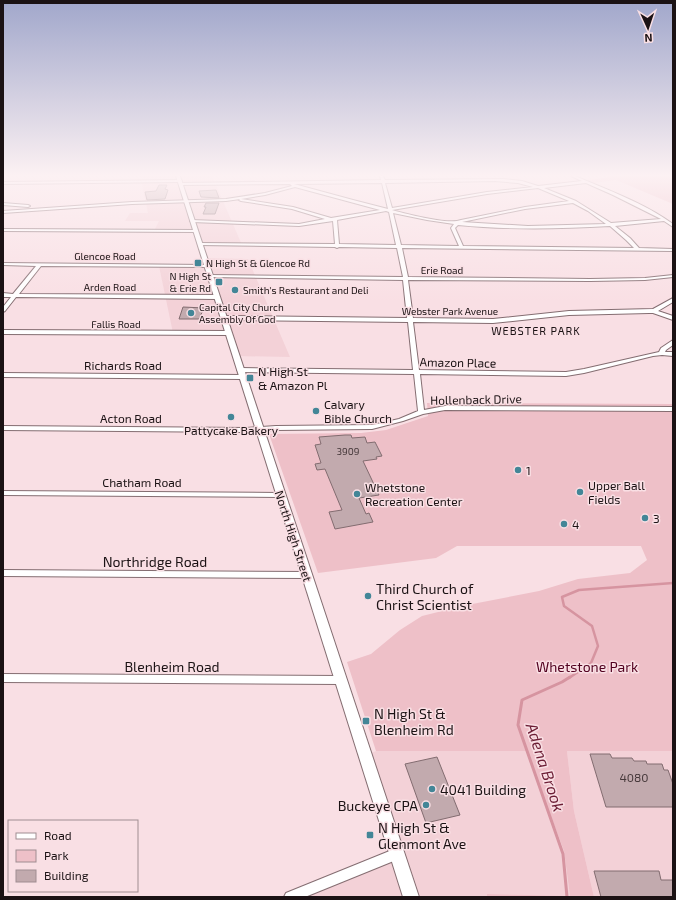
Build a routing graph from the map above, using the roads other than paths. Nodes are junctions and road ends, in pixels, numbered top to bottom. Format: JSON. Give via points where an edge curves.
{"nodes":[{"id":1,"x":191,"y":218,"type":"edge"},
{"id":2,"x":327,"y":218,"type":"edge"},
{"id":3,"x":346,"y":218,"type":"edge"},
{"id":4,"x":393,"y":218,"type":"edge"},
{"id":5,"x":423,"y":218,"type":"edge"},
{"id":6,"x":473,"y":218,"type":"edge"},
{"id":7,"x":600,"y":218,"type":"edge"},
{"id":8,"x":661,"y":218,"type":"edge"},
{"id":9,"x":335,"y":220,"type":"junction"},
{"id":10,"x":665,"y":220,"type":"junction"},
{"id":11,"x":192,"y":222,"type":"junction"},
{"id":12,"x":456,"y":224,"type":"junction"},
{"id":13,"x":612,"y":225,"type":"junction"},
{"id":14,"x":673,"y":226,"type":"edge"},
{"id":15,"x":3,"y":230,"type":"edge"},
{"id":16,"x":196,"y":231,"type":"junction"},
{"id":17,"x":200,"y":244,"type":"junction"},
{"id":18,"x":338,"y":247,"type":"junction"},
{"id":19,"x":400,"y":247,"type":"junction"},
{"id":20,"x":462,"y":248,"type":"junction"},
{"id":21,"x":638,"y":250,"type":"junction"},
{"id":22,"x":673,"y":250,"type":"edge"},
{"id":23,"x":3,"y":264,"type":"edge"},
{"id":24,"x":39,"y":265,"type":"junction"},
{"id":25,"x":206,"y":266,"type":"junction"},
{"id":26,"x":210,"y":276,"type":"junction"},
{"id":27,"x":673,"y":276,"type":"edge"},
{"id":28,"x":405,"y":278,"type":"junction"},
{"id":29,"x":3,"y":295,"type":"edge"},
{"id":30,"x":16,"y":295,"type":"junction"},
{"id":31,"x":217,"y":297,"type":"junction"},
{"id":32,"x":673,"y":300,"type":"edge"},
{"id":33,"x":3,"y":310,"type":"edge"},
{"id":34,"x":654,"y":311,"type":"junction"},
{"id":35,"x":223,"y":318,"type":"junction"},
{"id":36,"x":673,"y":318,"type":"edge"},
{"id":37,"x":410,"y":320,"type":"junction"},
{"id":38,"x":3,"y":332,"type":"edge"},
{"id":39,"x":228,"y":333,"type":"junction"},
{"id":40,"x":673,"y":342,"type":"edge"},
{"id":41,"x":662,"y":353,"type":"junction"},
{"id":42,"x":673,"y":354,"type":"edge"},
{"id":43,"x":416,"y":372,"type":"junction"},
{"id":44,"x":241,"y":373,"type":"junction"},
{"id":45,"x":3,"y":375,"type":"edge"},
{"id":46,"x":673,"y":409,"type":"edge"},
{"id":47,"x":421,"y":412,"type":"junction"},
{"id":48,"x":3,"y":428,"type":"edge"},
{"id":49,"x":259,"y":429,"type":"junction"},
{"id":50,"x":3,"y":493,"type":"edge"},
{"id":51,"x":280,"y":495,"type":"junction"},
{"id":52,"x":3,"y":573,"type":"edge"},
{"id":53,"x":307,"y":575,"type":"junction"},
{"id":54,"x":3,"y":678,"type":"edge"},
{"id":55,"x":340,"y":680,"type":"junction"},
{"id":56,"x":397,"y":854,"type":"junction"},
{"id":57,"x":290,"y":897,"type":"edge"},
{"id":58,"x":411,"y":897,"type":"edge"}],
"edges":[{"from":1,"to":11,"type":"main road","name":"North High Street"},
{"from":2,"to":9,"type":"street"},
{"from":3,"to":9,"type":"street"},
{"from":4,"to":19,"type":"street"},
{"from":5,"to":12,"type":"street"},
{"from":6,"to":12,"type":"street"},
{"from":7,"to":13,"type":"street"},
{"from":8,"to":10,"type":"street"},
{"from":9,"to":11,"type":"street","via":[[290,225]]},
{"from":9,"to":18,"type":"street"},
{"from":10,"to":13,"type":"street"},
{"from":10,"to":14,"type":"street"},
{"from":11,"to":16,"type":"main road","name":"North High Street"},
{"from":12,"to":13,"type":"street","via":[[539,228]]},
{"from":12,"to":20,"type":"street","via":[[454,228]]},
{"from":13,"to":21,"type":"street"},
{"from":15,"to":16,"type":"street"},
{"from":16,"to":17,"type":"main road","name":"North High Street"},
{"from":17,"to":18,"type":"street"},
{"from":17,"to":25,"type":"main road","name":"North High Street"},
{"from":18,"to":19,"type":"street"},
{"from":19,"to":20,"type":"street"},
{"from":19,"to":28,"type":"street"},
{"from":20,"to":21,"type":"street"},
{"from":21,"to":22,"type":"street"},
{"from":23,"to":24,"type":"street","name":"Glencoe Road"},
{"from":24,"to":25,"type":"street","name":"Glencoe Road"},
{"from":24,"to":30,"type":"street"},
{"from":25,"to":26,"type":"main road","name":"North High Street"},
{"from":26,"to":28,"type":"street","name":"Erie Road"},
{"from":26,"to":31,"type":"main road","name":"North High Street"},
{"from":27,"to":28,"type":"street","name":"Erie Road","via":[[613,280]]},
{"from":28,"to":37,"type":"street"},
{"from":29,"to":30,"type":"street","name":"Arden Road"},
{"from":30,"to":31,"type":"street","name":"Arden Road"},
{"from":30,"to":33,"type":"street"},
{"from":31,"to":35,"type":"main road","name":"North High Street"},
{"from":32,"to":34,"type":"street","name":"Webster Park Avenue"},
{"from":34,"to":36,"type":"street"},
{"from":34,"to":37,"type":"street","name":"Webster Park Avenue","via":[[576,313],[493,321]]},
{"from":35,"to":37,"type":"street","name":"Webster Park Avenue"},
{"from":35,"to":39,"type":"main road","name":"North High Street"},
{"from":37,"to":43,"type":"street"},
{"from":38,"to":39,"type":"street","name":"Fallis Road"},
{"from":39,"to":44,"type":"main road","name":"North High Street"},
{"from":40,"to":41,"type":"street","via":[[663,349]]},
{"from":41,"to":42,"type":"street","name":"Amazon Place"},
{"from":41,"to":43,"type":"street","name":"Amazon Place","via":[[575,373]]},
{"from":43,"to":44,"type":"street","name":"Amazon Place"},
{"from":43,"to":47,"type":"street"},
{"from":44,"to":45,"type":"street","name":"Richards Road"},
{"from":44,"to":49,"type":"main road","name":"North High Street"},
{"from":46,"to":47,"type":"street","name":"Hollenback Drive","via":[[455,408]]},
{"from":47,"to":49,"type":"street","name":"Hollenback Drive","via":[[372,427]]},
{"from":48,"to":49,"type":"street","name":"Acton Road"},
{"from":49,"to":51,"type":"main road","name":"North High Street"},
{"from":50,"to":51,"type":"street","name":"Chatham Road"},
{"from":51,"to":53,"type":"main road","name":"North High Street"},
{"from":52,"to":53,"type":"street","name":"Northridge Road"},
{"from":53,"to":55,"type":"main road","name":"North High Street"},
{"from":54,"to":55,"type":"street","name":"Blenheim Road"},
{"from":55,"to":56,"type":"main road","name":"North High Street"},
{"from":56,"to":57,"type":"street"},
{"from":56,"to":58,"type":"main road","name":"North High Street"}]}
